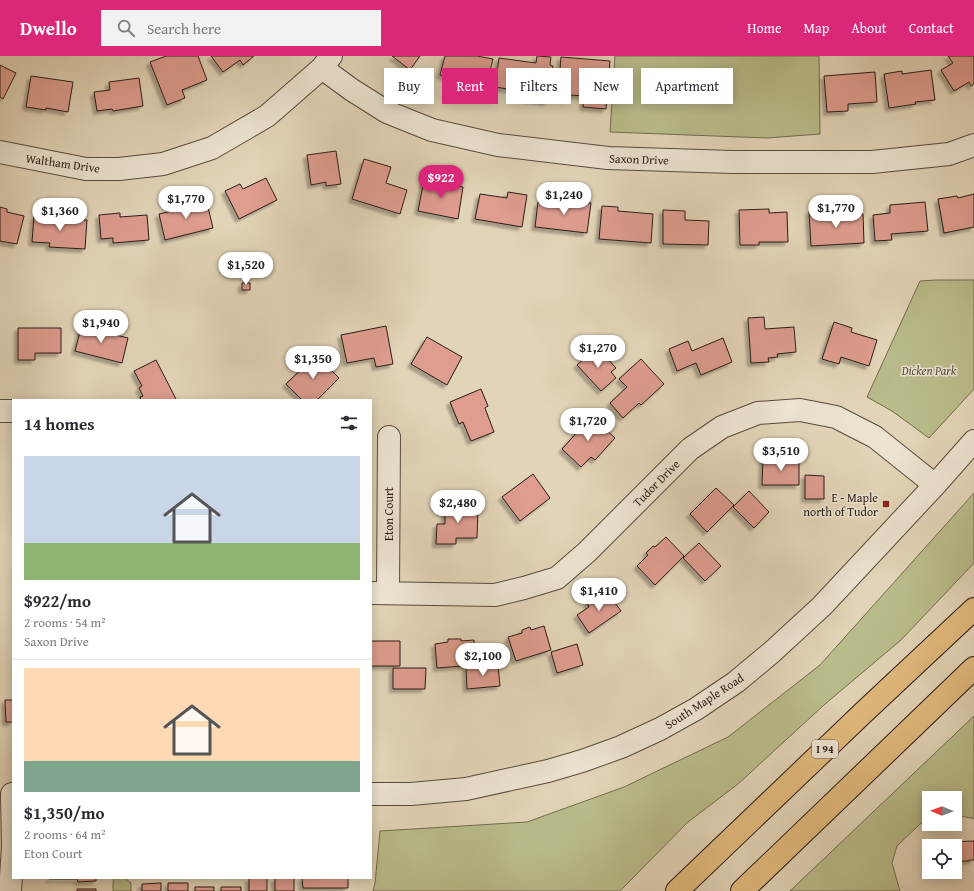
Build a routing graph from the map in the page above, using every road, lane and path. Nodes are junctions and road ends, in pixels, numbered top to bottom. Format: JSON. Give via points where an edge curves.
{"nodes":[{"id":1,"x":326,"y":62,"type":"edge"},
{"id":2,"x":974,"y":145,"type":"edge"},
{"id":3,"x":0,"y":152,"type":"edge"},
{"id":4,"x":0,"y":411,"type":"edge"},
{"id":5,"x":12,"y":411,"type":"edge"},
{"id":6,"x":389,"y":436,"type":"dead end"},
{"id":7,"x":974,"y":441,"type":"edge"},
{"id":8,"x":935,"y":485,"type":"junction"},
{"id":9,"x":380,"y":592,"type":"edge"},
{"id":10,"x":974,"y":609,"type":"edge"},
{"id":11,"x":974,"y":668,"type":"edge"},
{"id":12,"x":8,"y":794,"type":"edge"},
{"id":13,"x":372,"y":794,"type":"edge"},
{"id":14,"x":12,"y":836,"type":"edge"},
{"id":15,"x":12,"y":862,"type":"edge"},
{"id":16,"x":10,"y":891,"type":"edge"},
{"id":17,"x":677,"y":891,"type":"edge"},
{"id":18,"x":742,"y":891,"type":"edge"}],
"edges":[{"from":1,"to":2,"type":"street","name":"Saxon Drive","via":[[352,90],[387,112],[432,130],[506,146],[608,158],[732,162],[872,162],[949,154]]},
{"from":1,"to":3,"type":"street","name":"Waltham Drive","via":[[267,116],[212,148],[163,164],[119,169],[86,169]]},
{"from":4,"to":5,"type":"street"},
{"from":6,"to":9,"type":"street","name":"Eton Court"},
{"from":7,"to":8,"type":"street","name":"South Maple Road"},
{"from":8,"to":9,"type":"street","name":"Tudor Drive","via":[[875,437],[836,417],[800,410],[758,413],[722,427],[690,449],[587,552],[557,578],[495,595]]},
{"from":8,"to":13,"type":"street","name":"South Maple Road","via":[[822,606],[772,652],[736,682],[660,729],[582,761],[510,780],[411,794]]},
{"from":10,"to":17,"type":"highway","number":"I 94"},
{"from":11,"to":18,"type":"highway"},
{"from":12,"to":14,"type":"street"},
{"from":15,"to":16,"type":"street"}]}
